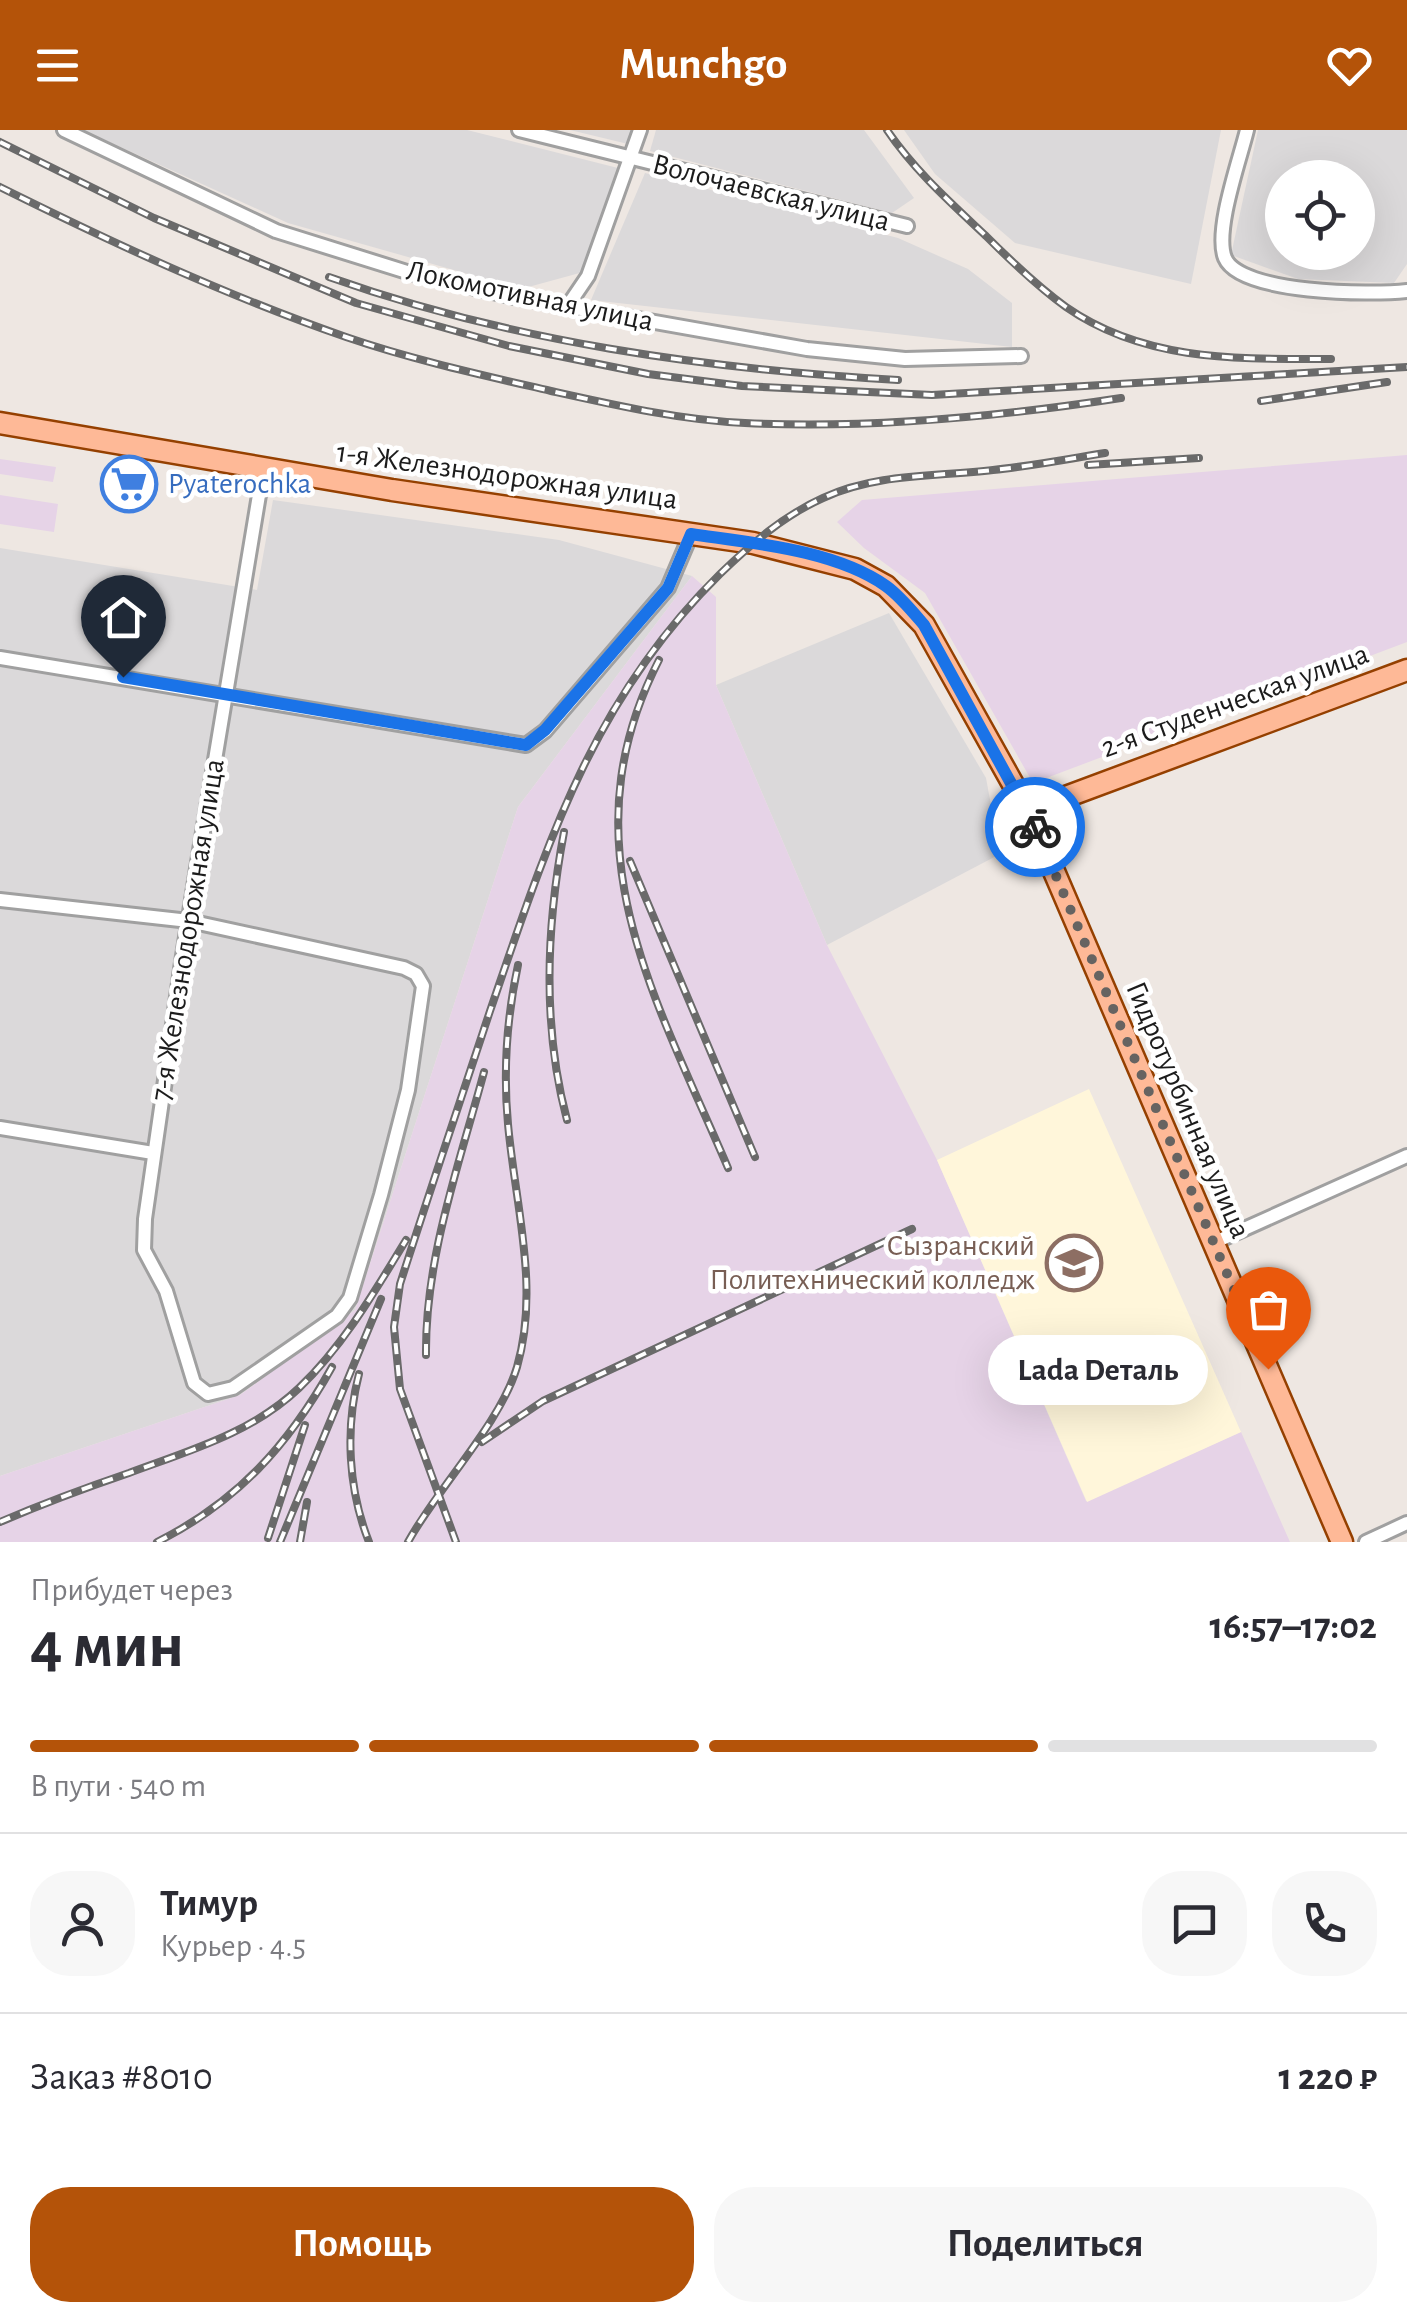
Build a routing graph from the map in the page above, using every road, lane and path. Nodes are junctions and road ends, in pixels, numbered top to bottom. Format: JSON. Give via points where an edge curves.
{"nodes":[{"id":1,"x":64,"y":130,"type":"edge"},
{"id":2,"x":519,"y":130,"type":"edge"},
{"id":3,"x":640,"y":130,"type":"edge"},
{"id":4,"x":1247,"y":130,"type":"edge"},
{"id":5,"x":632,"y":160,"type":"junction"},
{"id":6,"x":907,"y":226,"type":"dead end"},
{"id":7,"x":1407,"y":292,"type":"edge"},
{"id":8,"x":567,"y":308,"type":"junction"},
{"id":9,"x":1021,"y":356,"type":"dead end"},
{"id":10,"x":0,"y":423,"type":"edge"},
{"id":11,"x":263,"y":469,"type":"junction"},
{"id":12,"x":691,"y":534,"type":"junction"},
{"id":13,"x":0,"y":658,"type":"edge"},
{"id":14,"x":1407,"y":671,"type":"edge"},
{"id":15,"x":226,"y":694,"type":"junction"},
{"id":16,"x":1028,"y":810,"type":"junction"},
{"id":17,"x":0,"y":900,"type":"edge"},
{"id":18,"x":188,"y":921,"type":"junction"},
{"id":19,"x":0,"y":1128,"type":"edge"},
{"id":20,"x":152,"y":1154,"type":"junction"},
{"id":21,"x":1407,"y":1156,"type":"edge"},
{"id":22,"x":1213,"y":1243,"type":"junction"},
{"id":23,"x":1407,"y":1524,"type":"edge"},
{"id":24,"x":1342,"y":1542,"type":"edge"},
{"id":25,"x":1366,"y":1542,"type":"edge"}],
"edges":[{"from":1,"to":8,"type":"street","name":"Локомотивная улица","via":[[276,231],[408,272]]},
{"from":2,"to":5,"type":"street","name":"Волочаевская улица"},
{"from":3,"to":5,"type":"street"},
{"from":4,"to":7,"type":"street","via":[[1222,232],[1224,258],[1239,274],[1298,290]]},
{"from":5,"to":6,"type":"street","name":"Волочаевская улица"},
{"from":5,"to":8,"type":"street","via":[[588,276]]},
{"from":8,"to":9,"type":"street","name":"Локомотивная улица","via":[[904,360]]},
{"from":10,"to":11,"type":"main road","name":"1-я Железнодорожная улица"},
{"from":11,"to":12,"type":"main road","name":"1-я Железнодорожная улица"},
{"from":11,"to":15,"type":"street","name":"7-я Железнодорожная улица"},
{"from":12,"to":15,"type":"street","via":[[668,588],[526,745]]},
{"from":12,"to":16,"type":"main road","name":"1-я Железнодорожная улица","via":[[753,542],[856,569],[886,586],[924,625]]},
{"from":13,"to":15,"type":"street"},
{"from":14,"to":16,"type":"main road","name":"2-я Студенческая улица"},
{"from":15,"to":18,"type":"street","name":"7-я Железнодорожная улица"},
{"from":16,"to":22,"type":"main road","name":"Гидротурбинная улица"},
{"from":17,"to":18,"type":"street"},
{"from":18,"to":20,"type":"street","name":"7-я Железнодорожная улица"},
{"from":18,"to":20,"type":"street","name":"7-я Железнодорожная улица","via":[[404,968],[423,986],[408,1090],[350,1298],[337,1316],[233,1388],[208,1394],[194,1383],[166,1292],[144,1250]]},
{"from":19,"to":20,"type":"street"},
{"from":21,"to":22,"type":"street"},
{"from":22,"to":24,"type":"main road","name":"Гидротурбинная улица"},
{"from":23,"to":25,"type":"street"}]}
